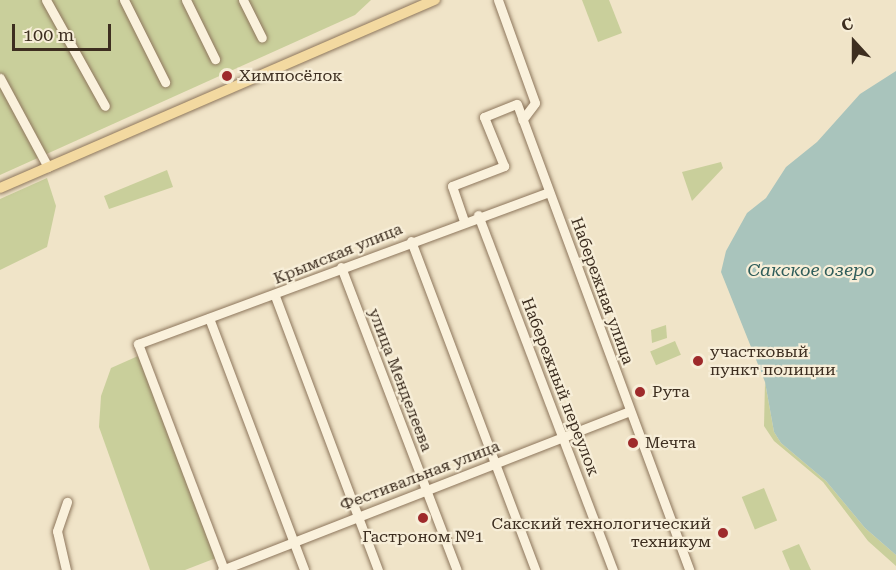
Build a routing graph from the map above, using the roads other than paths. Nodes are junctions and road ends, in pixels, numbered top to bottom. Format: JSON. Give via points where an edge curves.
{"nodes":[{"id":1,"x":46,"y":0,"type":"edge"},
{"id":2,"x":124,"y":0,"type":"edge"},
{"id":3,"x":186,"y":0,"type":"edge"},
{"id":4,"x":243,"y":0,"type":"edge"},
{"id":5,"x":435,"y":0,"type":"edge"},
{"id":6,"x":498,"y":0,"type":"edge"},
{"id":7,"x":262,"y":38,"type":"dead end"},
{"id":8,"x":215,"y":59,"type":"dead end"},
{"id":9,"x":0,"y":78,"type":"edge"},
{"id":10,"x":165,"y":82,"type":"dead end"},
{"id":11,"x":105,"y":106,"type":"dead end"},
{"id":12,"x":522,"y":120,"type":"junction"},
{"id":13,"x":48,"y":167,"type":"junction"},
{"id":14,"x":0,"y":188,"type":"edge"},
{"id":15,"x":549,"y":192,"type":"junction"},
{"id":16,"x":478,"y":216,"type":"junction"},
{"id":17,"x":464,"y":220,"type":"junction"},
{"id":18,"x":411,"y":241,"type":"junction"},
{"id":19,"x":341,"y":267,"type":"junction"},
{"id":20,"x":275,"y":296,"type":"junction"},
{"id":21,"x":209,"y":318,"type":"junction"},
{"id":22,"x":629,"y":411,"type":"junction"},
{"id":23,"x":563,"y":437,"type":"junction"},
{"id":24,"x":495,"y":463,"type":"junction"},
{"id":25,"x":426,"y":490,"type":"junction"},
{"id":26,"x":67,"y":502,"type":"dead end"},
{"id":27,"x":358,"y":516,"type":"junction"},
{"id":28,"x":293,"y":541,"type":"junction"},
{"id":29,"x":66,"y":570,"type":"edge"},
{"id":30,"x":223,"y":570,"type":"edge"},
{"id":31,"x":304,"y":570,"type":"edge"},
{"id":32,"x":378,"y":570,"type":"edge"},
{"id":33,"x":457,"y":570,"type":"edge"},
{"id":34,"x":535,"y":570,"type":"edge"},
{"id":35,"x":613,"y":570,"type":"edge"},
{"id":36,"x":689,"y":570,"type":"edge"}],
"edges":[{"from":1,"to":11,"type":"street"},
{"from":2,"to":10,"type":"street"},
{"from":3,"to":8,"type":"street"},
{"from":4,"to":7,"type":"street"},
{"from":5,"to":13,"type":"main road"},
{"from":6,"to":12,"type":"street","via":[[535,103]]},
{"from":9,"to":13,"type":"street"},
{"from":12,"to":15,"type":"street","name":"Набережная улица"},
{"from":12,"to":17,"type":"street","via":[[517,104],[484,117],[504,166],[452,186]]},
{"from":13,"to":14,"type":"main road"},
{"from":15,"to":16,"type":"street","name":"Крымская улица"},
{"from":15,"to":22,"type":"street","name":"Набережная улица"},
{"from":16,"to":17,"type":"street","name":"Крымская улица"},
{"from":16,"to":23,"type":"street","name":"Набережный переулок"},
{"from":17,"to":18,"type":"street","name":"Крымская улица"},
{"from":18,"to":19,"type":"street","name":"Крымская улица"},
{"from":18,"to":24,"type":"street"},
{"from":19,"to":20,"type":"street","name":"Крымская улица"},
{"from":19,"to":25,"type":"street","name":"улица Менделеева"},
{"from":20,"to":21,"type":"street","name":"Крымская улица"},
{"from":20,"to":27,"type":"street"},
{"from":21,"to":28,"type":"street"},
{"from":21,"to":30,"type":"street","name":"Крымская улица","via":[[138,344]]},
{"from":22,"to":23,"type":"street","name":"Фестивальная улица"},
{"from":22,"to":36,"type":"street","name":"Набережная улица"},
{"from":23,"to":24,"type":"street","name":"Фестивальная улица"},
{"from":23,"to":35,"type":"street","name":"Набережный переулок"},
{"from":24,"to":25,"type":"street","name":"Фестивальная улица"},
{"from":24,"to":34,"type":"street"},
{"from":25,"to":27,"type":"street","name":"Фестивальная улица"},
{"from":25,"to":33,"type":"street","name":"улица Менделеева"},
{"from":26,"to":29,"type":"street","via":[[57,531]]},
{"from":27,"to":28,"type":"street","name":"Фестивальная улица"},
{"from":27,"to":32,"type":"street"},
{"from":28,"to":30,"type":"street","name":"Фестивальная улица"},
{"from":28,"to":31,"type":"street"}]}
